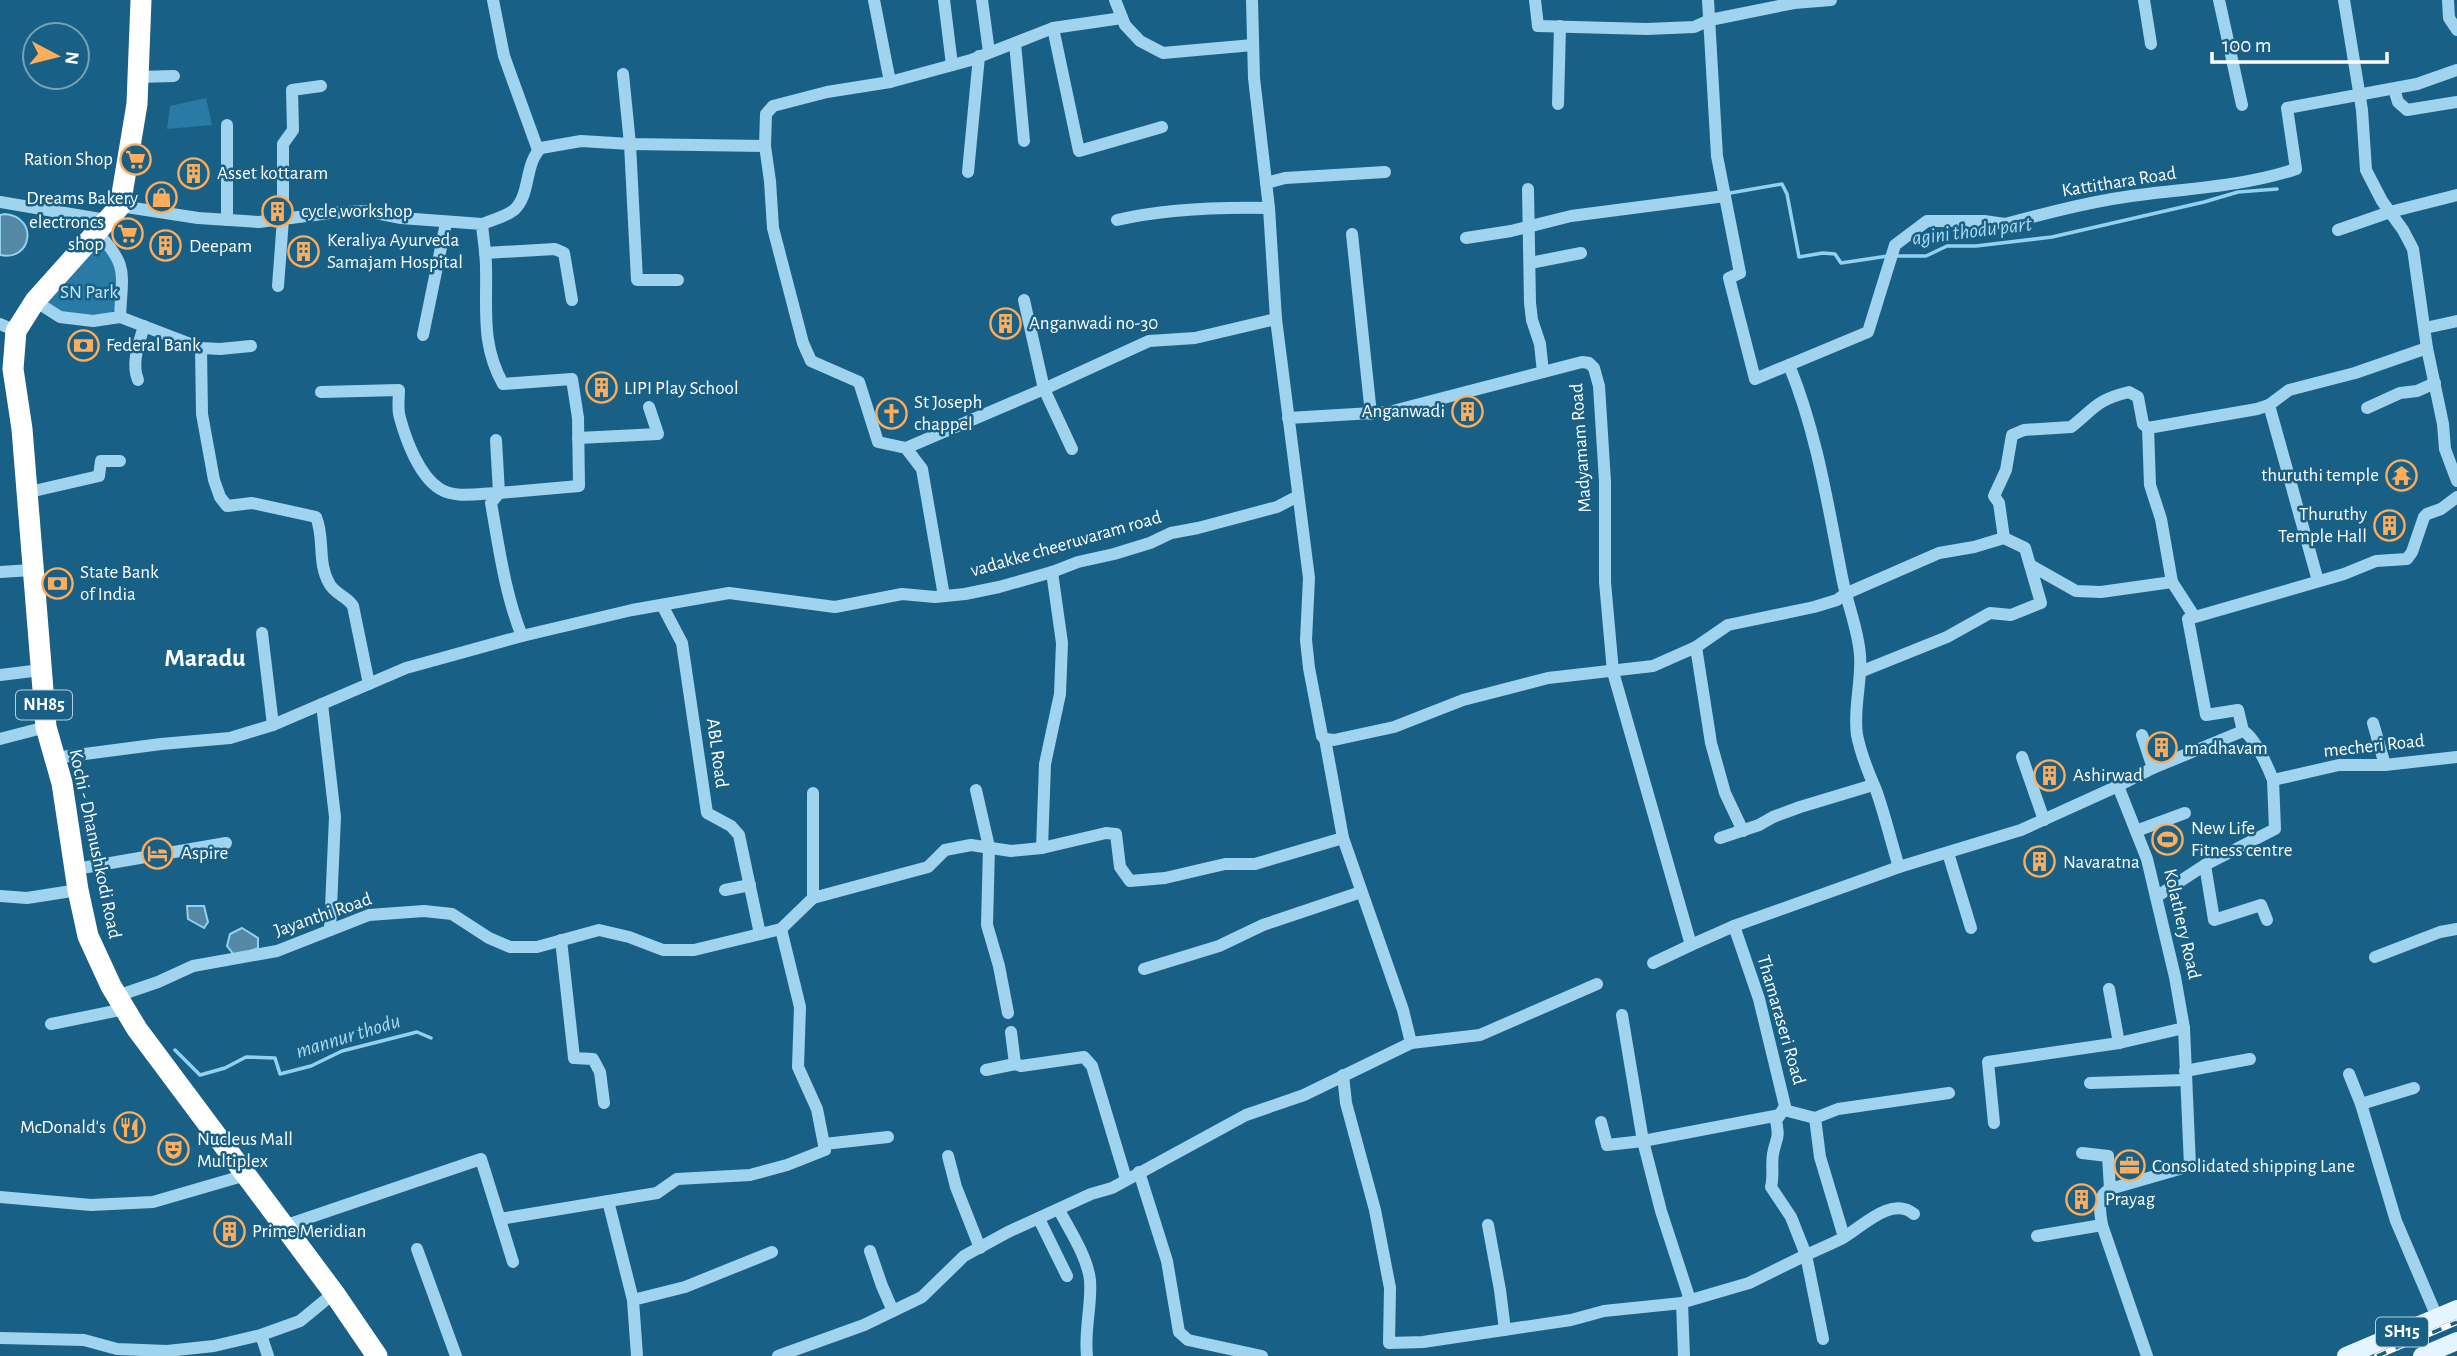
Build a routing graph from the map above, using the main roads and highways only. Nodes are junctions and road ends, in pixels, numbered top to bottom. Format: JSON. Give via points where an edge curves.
{"nodes":[{"id":1,"x":141,"y":0,"type":"edge"},
{"id":2,"x":8,"y":327,"type":"edge"},
{"id":3,"x":2457,"y":1309,"type":"edge"},
{"id":4,"x":2457,"y":1341,"type":"edge"},
{"id":5,"x":376,"y":1356,"type":"edge"},
{"id":6,"x":2346,"y":1356,"type":"edge"},
{"id":7,"x":2422,"y":1356,"type":"edge"}],
"edges":[{"from":1,"to":2,"type":"highway","name":"Kochi - Dhanushkodi Road","number":"NH85","via":[[137,104],[108,219]]},
{"from":2,"to":5,"type":"highway","name":"Kochi - Dhanushkodi Road","number":"NH85","via":[[22,429],[46,727],[62,783],[88,936],[121,1003]]},
{"from":3,"to":6,"type":"main road","number":"SH15"},
{"from":4,"to":7,"type":"main road"}]}
